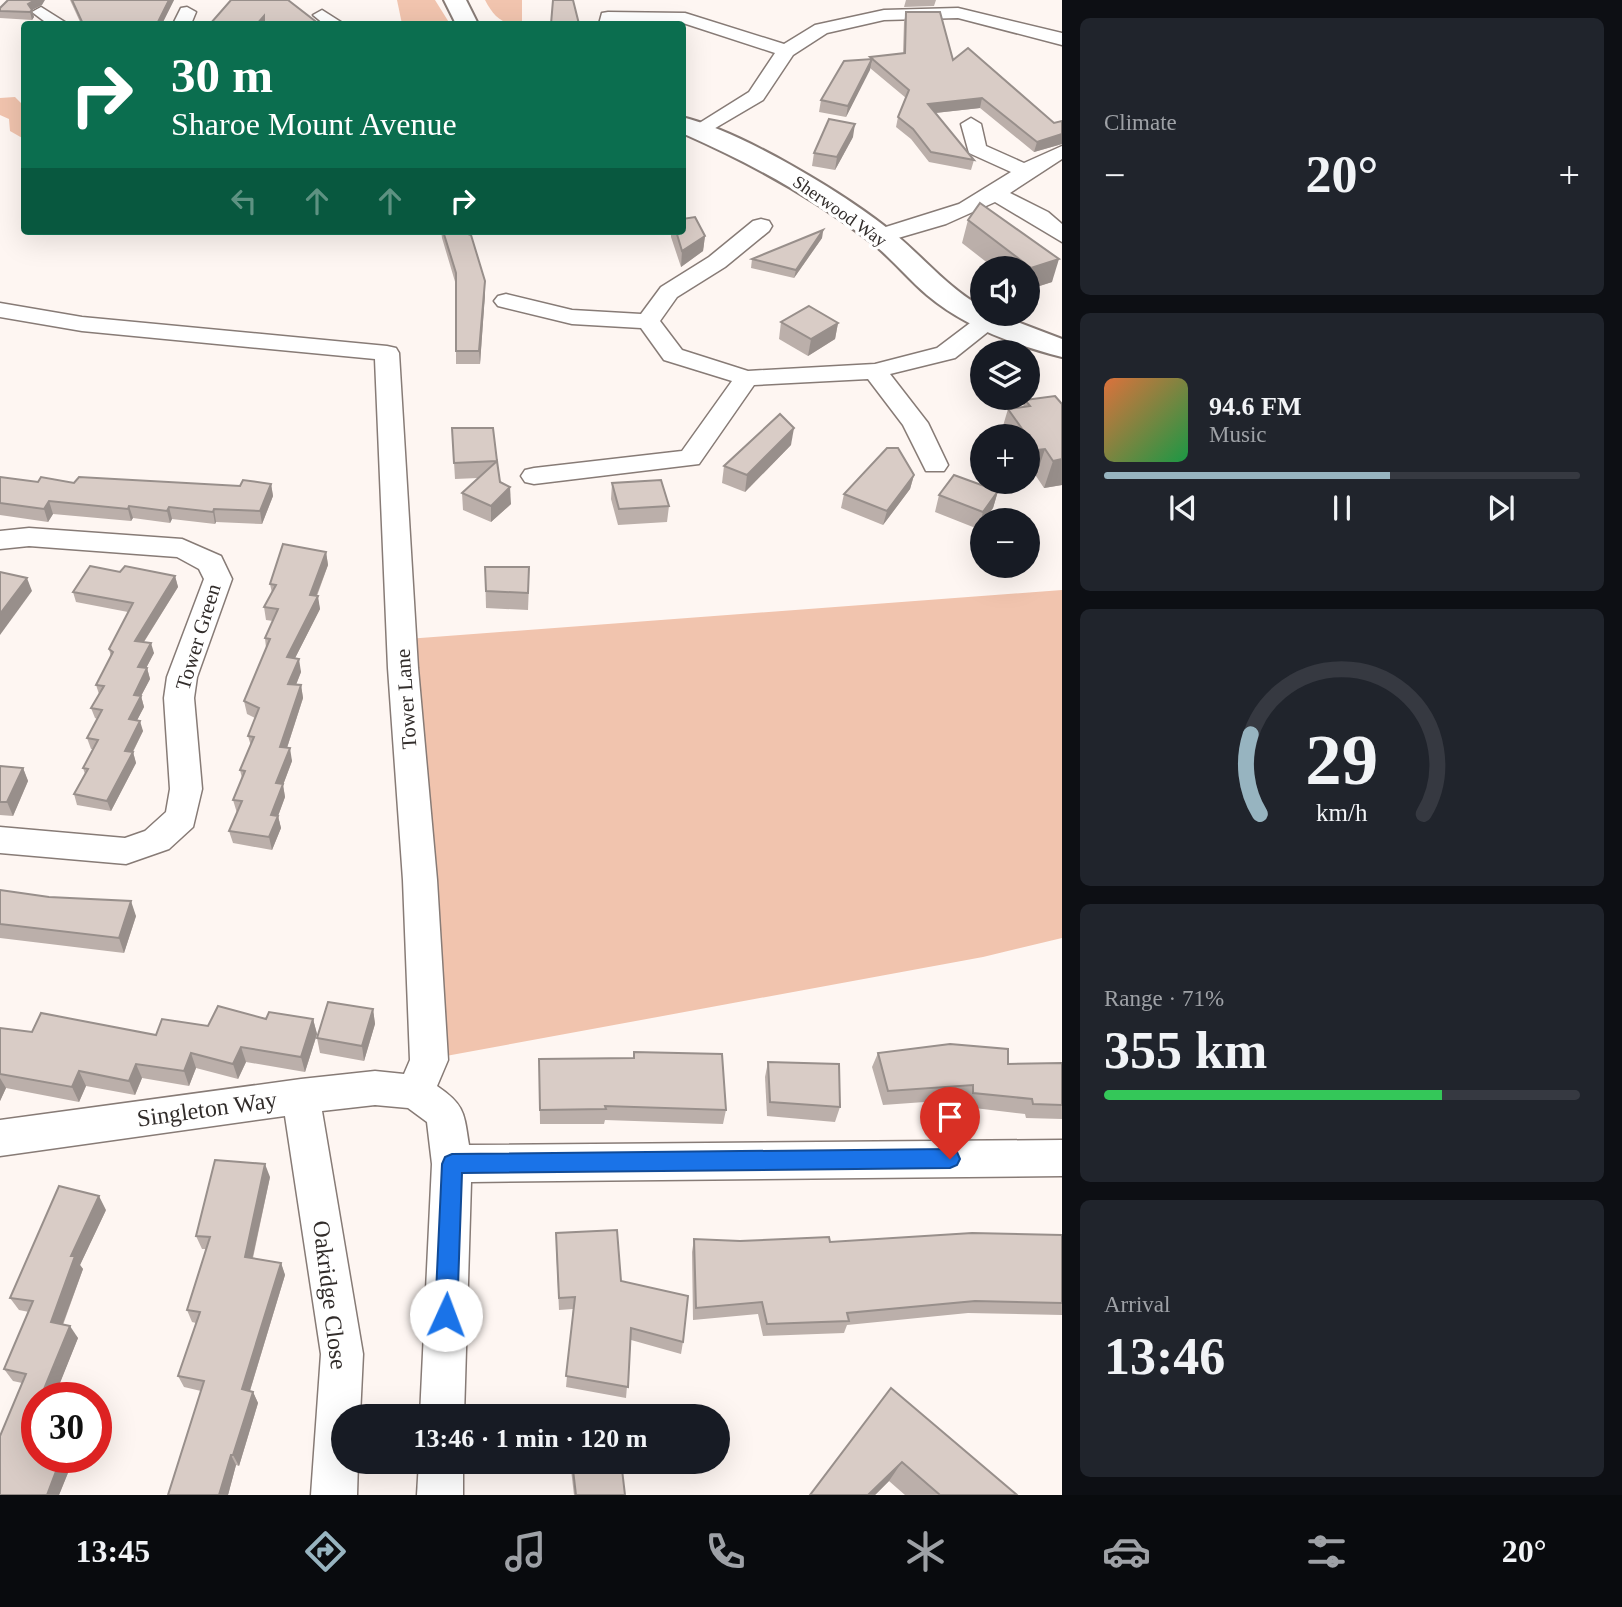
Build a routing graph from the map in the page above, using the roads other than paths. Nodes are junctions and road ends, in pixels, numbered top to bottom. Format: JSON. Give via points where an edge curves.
{"nodes":[{"id":1,"x":455,"y":0,"type":"edge"},
{"id":2,"x":41,"y":12,"type":"dead end"},
{"id":3,"x":54,"y":21,"type":"edge"},
{"id":4,"x":466,"y":21,"type":"edge"},
{"id":5,"x":608,"y":21,"type":"edge"},
{"id":6,"x":1062,"y":39,"type":"edge"},
{"id":7,"x":786,"y":51,"type":"junction"},
{"id":8,"x":971,"y":124,"type":"dead end"},
{"id":9,"x":691,"y":127,"type":"edge"},
{"id":10,"x":1062,"y":152,"type":"edge"},
{"id":11,"x":1023,"y":170,"type":"junction"},
{"id":12,"x":994,"y":194,"type":"junction"},
{"id":13,"x":761,"y":226,"type":"dead end"},
{"id":14,"x":1062,"y":234,"type":"edge"},
{"id":15,"x":881,"y":236,"type":"junction"},
{"id":16,"x":506,"y":301,"type":"dead end"},
{"id":17,"x":0,"y":310,"type":"edge"},
{"id":18,"x":970,"y":311,"type":"edge"},
{"id":19,"x":648,"y":321,"type":"junction"},
{"id":20,"x":981,"y":326,"type":"edge"},
{"id":21,"x":998,"y":326,"type":"edge"},
{"id":22,"x":1062,"y":348,"type":"edge"},
{"id":23,"x":875,"y":371,"type":"junction"},
{"id":24,"x":747,"y":378,"type":"junction"},
{"id":25,"x":935,"y":465,"type":"dead end"},
{"id":26,"x":534,"y":476,"type":"dead end"},
{"id":27,"x":0,"y":540,"type":"edge"},
{"id":28,"x":0,"y":840,"type":"edge"},
{"id":29,"x":415,"y":1092,"type":"junction"},
{"id":30,"x":301,"y":1096,"type":"junction"},
{"id":31,"x":0,"y":1138,"type":"edge"},
{"id":32,"x":1062,"y":1158,"type":"edge"},
{"id":33,"x":452,"y":1164,"type":"junction"},
{"id":34,"x":442,"y":1404,"type":"edge"},
{"id":35,"x":441,"y":1474,"type":"edge"},
{"id":36,"x":334,"y":1495,"type":"edge"},
{"id":37,"x":440,"y":1495,"type":"edge"}],
"edges":[{"from":1,"to":4,"type":"street"},
{"from":2,"to":3,"type":"street"},
{"from":5,"to":7,"type":"street","via":[[608,17],[685,19]]},
{"from":6,"to":7,"type":"street","via":[[958,13],[884,15],[821,29]]},
{"from":7,"to":9,"type":"street","via":[[756,96]]},
{"from":8,"to":11,"type":"street","via":[[976,149]]},
{"from":9,"to":15,"type":"street","name":"Sherwood Way","via":[[796,179]]},
{"from":10,"to":11,"type":"street"},
{"from":11,"to":12,"type":"street"},
{"from":12,"to":14,"type":"street"},
{"from":12,"to":15,"type":"street","via":[[950,216]]},
{"from":13,"to":19,"type":"street","via":[[717,262],[669,292]]},
{"from":15,"to":18,"type":"street","name":"Sherwood Way","via":[[935,288]]},
{"from":16,"to":19,"type":"street","via":[[572,317]]},
{"from":17,"to":29,"type":"street","name":"Tower Lane","via":[[82,324],[387,353],[429,1060]]},
{"from":19,"to":24,"type":"street","via":[[673,355]]},
{"from":20,"to":23,"type":"street","via":[[946,353]]},
{"from":21,"to":22,"type":"street","name":"Sherwood Way"},
{"from":23,"to":24,"type":"street"},
{"from":23,"to":25,"type":"street","via":[[915,423]]},
{"from":24,"to":26,"type":"street","via":[[690,458]]},
{"from":27,"to":28,"type":"street","name":"Tower Green","via":[[29,537],[182,548],[211,563],[218,579],[182,677],[179,698],[186,797],[176,824],[157,840],[127,851]]},
{"from":29,"to":30,"type":"street","name":"Singleton Way","via":[[375,1088]]},
{"from":29,"to":33,"type":"street","via":[[445,1114]]},
{"from":30,"to":31,"type":"street","name":"Singleton Way"},
{"from":30,"to":36,"type":"street","name":"Oakridge Close","via":[[342,1354]]},
{"from":32,"to":33,"type":"street"},
{"from":33,"to":34,"type":"street"},
{"from":35,"to":37,"type":"street"}]}
